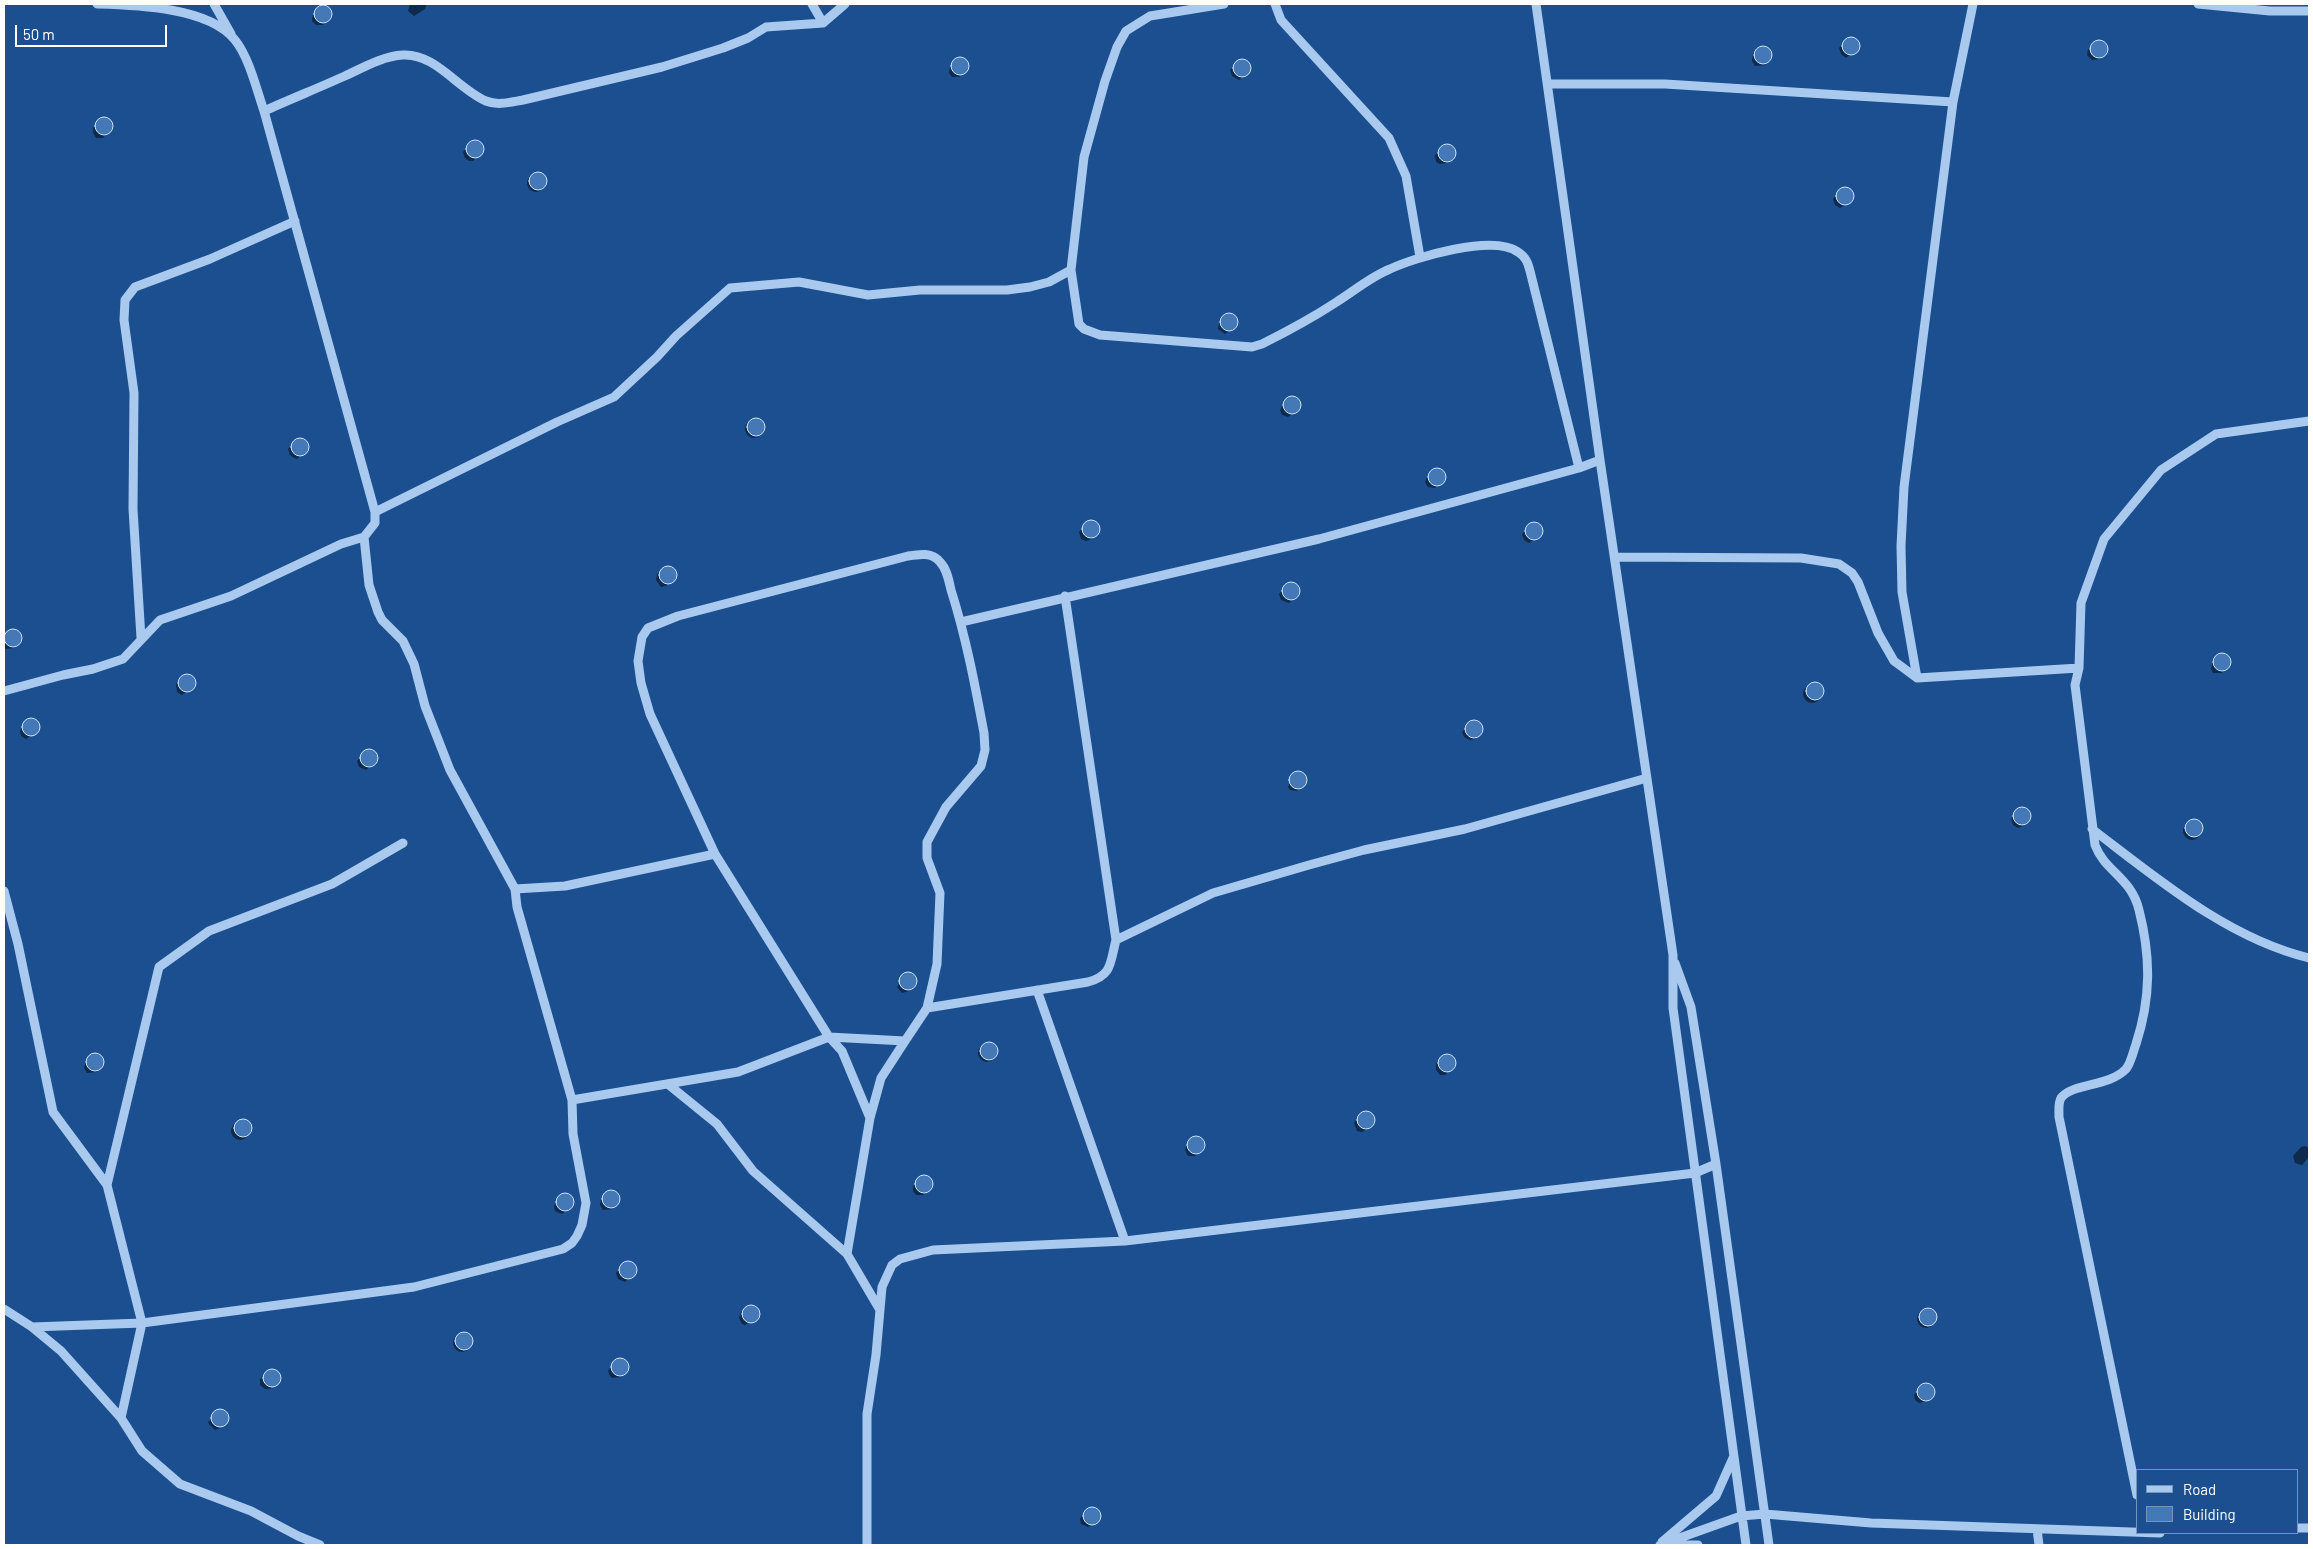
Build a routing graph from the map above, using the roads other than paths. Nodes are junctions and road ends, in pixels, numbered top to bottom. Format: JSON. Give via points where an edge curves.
{"nodes":[{"id":1,"x":97,"y":4,"type":"edge"},
{"id":2,"x":214,"y":4,"type":"edge"},
{"id":3,"x":812,"y":4,"type":"edge"},
{"id":4,"x":845,"y":4,"type":"edge"},
{"id":5,"x":1224,"y":4,"type":"edge"},
{"id":6,"x":1275,"y":4,"type":"edge"},
{"id":7,"x":1536,"y":4,"type":"edge"},
{"id":8,"x":1973,"y":4,"type":"edge"},
{"id":9,"x":2198,"y":4,"type":"edge"},
{"id":10,"x":2309,"y":11,"type":"edge"},
{"id":11,"x":823,"y":23,"type":"junction"},
{"id":12,"x":235,"y":40,"type":"junction"},
{"id":13,"x":1548,"y":84,"type":"junction"},
{"id":14,"x":1953,"y":102,"type":"junction"},
{"id":15,"x":264,"y":111,"type":"junction"},
{"id":16,"x":295,"y":221,"type":"junction"},
{"id":17,"x":1420,"y":257,"type":"junction"},
{"id":18,"x":1071,"y":270,"type":"junction"},
{"id":19,"x":2309,"y":421,"type":"edge"},
{"id":20,"x":1600,"y":460,"type":"junction"},
{"id":21,"x":1579,"y":468,"type":"junction"},
{"id":22,"x":375,"y":512,"type":"junction"},
{"id":23,"x":364,"y":537,"type":"junction"},
{"id":24,"x":1615,"y":557,"type":"junction"},
{"id":25,"x":1064,"y":596,"type":"junction"},
{"id":26,"x":961,"y":622,"type":"junction"},
{"id":27,"x":141,"y":638,"type":"junction"},
{"id":28,"x":2080,"y":668,"type":"junction"},
{"id":29,"x":1917,"y":678,"type":"junction"},
{"id":30,"x":4,"y":691,"type":"edge"},
{"id":31,"x":1647,"y":778,"type":"junction"},
{"id":32,"x":2092,"y":829,"type":"junction"},
{"id":33,"x":404,"y":843,"type":"dead end"},
{"id":34,"x":715,"y":854,"type":"junction"},
{"id":35,"x":515,"y":889,"type":"junction"},
{"id":36,"x":4,"y":891,"type":"edge"},
{"id":37,"x":1116,"y":940,"type":"junction"},
{"id":38,"x":1673,"y":955,"type":"junction"},
{"id":39,"x":2309,"y":958,"type":"edge"},
{"id":40,"x":1038,"y":990,"type":"junction"},
{"id":41,"x":926,"y":1008,"type":"junction"},
{"id":42,"x":828,"y":1037,"type":"junction"},
{"id":43,"x":905,"y":1041,"type":"junction"},
{"id":44,"x":669,"y":1085,"type":"junction"},
{"id":45,"x":572,"y":1100,"type":"junction"},
{"id":46,"x":870,"y":1118,"type":"junction"},
{"id":47,"x":1716,"y":1164,"type":"junction"},
{"id":48,"x":1695,"y":1173,"type":"junction"},
{"id":49,"x":107,"y":1185,"type":"junction"},
{"id":50,"x":1125,"y":1241,"type":"junction"},
{"id":51,"x":847,"y":1254,"type":"junction"},
{"id":52,"x":4,"y":1310,"type":"edge"},
{"id":53,"x":880,"y":1310,"type":"junction"},
{"id":54,"x":142,"y":1323,"type":"junction"},
{"id":55,"x":32,"y":1327,"type":"junction"},
{"id":56,"x":121,"y":1418,"type":"junction"},
{"id":57,"x":1733,"y":1457,"type":"junction"},
{"id":58,"x":2136,"y":1490,"type":"edge"},
{"id":59,"x":1765,"y":1514,"type":"junction"},
{"id":60,"x":1741,"y":1516,"type":"junction"},
{"id":61,"x":2037,"y":1529,"type":"junction"},
{"id":62,"x":2136,"y":1533,"type":"edge"},
{"id":63,"x":320,"y":1545,"type":"edge"},
{"id":64,"x":867,"y":1545,"type":"edge"},
{"id":65,"x":1659,"y":1545,"type":"edge"},
{"id":66,"x":1672,"y":1545,"type":"edge"},
{"id":67,"x":1698,"y":1545,"type":"edge"},
{"id":68,"x":1746,"y":1545,"type":"edge"},
{"id":69,"x":1769,"y":1545,"type":"edge"},
{"id":70,"x":2039,"y":1545,"type":"edge"}],
"edges":[{"from":1,"to":12,"type":"street","via":[[136,5],[181,12],[222,29]]},
{"from":2,"to":12,"type":"street"},
{"from":3,"to":11,"type":"street"},
{"from":4,"to":11,"type":"street"},
{"from":5,"to":18,"type":"street","via":[[1150,16],[1126,31],[1105,81],[1084,156]]},
{"from":6,"to":17,"type":"street","via":[[1281,20],[1389,138],[1406,176]]},
{"from":7,"to":13,"type":"street"},
{"from":8,"to":14,"type":"street"},
{"from":9,"to":10,"type":"street","via":[[2270,12]]},
{"from":11,"to":15,"type":"street","via":[[766,27],[723,48],[662,67],[502,104],[486,101],[437,67],[420,58],[404,55],[361,68]]},
{"from":12,"to":15,"type":"street"},
{"from":13,"to":14,"type":"street","via":[[1665,84]]},
{"from":13,"to":20,"type":"street"},
{"from":14,"to":29,"type":"street","via":[[1901,513],[1902,592]]},
{"from":15,"to":16,"type":"street"},
{"from":16,"to":22,"type":"street"},
{"from":16,"to":27,"type":"street","via":[[210,259],[135,287],[125,300],[124,320],[135,400],[133,509]]},
{"from":17,"to":18,"type":"street","via":[[1388,270],[1262,344],[1244,347],[1100,335],[1084,329],[1076,312]]},
{"from":17,"to":21,"type":"street","via":[[1478,246],[1496,246],[1517,251],[1527,260]]},
{"from":18,"to":22,"type":"street","via":[[1049,282],[1007,290],[972,288],[868,295],[799,282],[730,288],[614,397]]},
{"from":19,"to":28,"type":"street","via":[[2216,434],[2161,470],[2104,539],[2081,603]]},
{"from":20,"to":21,"type":"street"},
{"from":20,"to":24,"type":"street"},
{"from":21,"to":25,"type":"street","via":[[1319,539]]},
{"from":22,"to":23,"type":"street","via":[[375,523]]},
{"from":23,"to":27,"type":"street","via":[[341,544],[231,596],[160,620]]},
{"from":23,"to":35,"type":"street","via":[[370,584],[378,612],[403,642],[414,664],[425,706],[450,770]]},
{"from":24,"to":29,"type":"street","via":[[1801,558],[1839,564],[1858,582],[1874,624],[1894,661]]},
{"from":24,"to":31,"type":"street"},
{"from":25,"to":26,"type":"street"},
{"from":25,"to":37,"type":"street"},
{"from":26,"to":34,"type":"street","via":[[946,570],[934,556],[923,554],[678,616],[648,628],[638,649],[641,683],[650,714]]},
{"from":26,"to":41,"type":"street","via":[[985,750],[981,766],[946,807],[927,842],[927,858],[940,893],[937,964]]},
{"from":27,"to":30,"type":"street","via":[[123,659]]},
{"from":28,"to":29,"type":"street"},
{"from":28,"to":32,"type":"street","via":[[2074,685]]},
{"from":31,"to":37,"type":"street","via":[[1465,830],[1364,850],[1213,894]]},
{"from":31,"to":38,"type":"street"},
{"from":32,"to":39,"type":"street","via":[[2175,892],[2217,918],[2254,938]]},
{"from":32,"to":58,"type":"street","via":[[2101,859],[2126,881],[2134,893],[2140,910],[2149,990],[2128,1067],[2119,1076],[2071,1091],[2061,1098],[2059,1117]]},
{"from":33,"to":49,"type":"street","via":[[332,884],[209,931],[159,967]]},
{"from":34,"to":35,"type":"street","via":[[565,886]]},
{"from":34,"to":42,"type":"street"},
{"from":35,"to":45,"type":"street","via":[[517,908]]},
{"from":36,"to":49,"type":"street","via":[[54,1112]]},
{"from":37,"to":40,"type":"street","via":[[1108,971],[1101,978]]},
{"from":38,"to":47,"type":"street","via":[[1691,1007]]},
{"from":38,"to":48,"type":"street","via":[[1673,1008]]},
{"from":40,"to":41,"type":"street"},
{"from":40,"to":50,"type":"street"},
{"from":41,"to":43,"type":"street"},
{"from":42,"to":43,"type":"street"},
{"from":42,"to":44,"type":"street","via":[[738,1072]]},
{"from":42,"to":46,"type":"street","via":[[842,1051]]},
{"from":43,"to":46,"type":"street","via":[[881,1078]]},
{"from":44,"to":45,"type":"street"},
{"from":44,"to":51,"type":"street","via":[[717,1124],[753,1172]]},
{"from":45,"to":54,"type":"street","via":[[573,1134],[586,1203],[577,1236],[563,1249],[414,1287]]},
{"from":46,"to":51,"type":"street"},
{"from":47,"to":48,"type":"street"},
{"from":47,"to":59,"type":"street"},
{"from":48,"to":50,"type":"street"},
{"from":48,"to":57,"type":"street"},
{"from":49,"to":54,"type":"street"},
{"from":50,"to":53,"type":"street","via":[[933,1250],[910,1255],[892,1265],[886,1274]]},
{"from":51,"to":53,"type":"street"},
{"from":52,"to":55,"type":"street"},
{"from":53,"to":64,"type":"street","via":[[866,1414]]},
{"from":54,"to":55,"type":"street"},
{"from":54,"to":56,"type":"street"},
{"from":55,"to":56,"type":"street","via":[[60,1351]]},
{"from":56,"to":63,"type":"street","via":[[142,1451],[180,1484],[251,1511]]},
{"from":57,"to":60,"type":"street"},
{"from":57,"to":65,"type":"street","via":[[1716,1496]]},
{"from":59,"to":60,"type":"street"},
{"from":59,"to":61,"type":"street","via":[[1870,1523]]},
{"from":59,"to":69,"type":"street"},
{"from":60,"to":65,"type":"street"},
{"from":60,"to":68,"type":"street"},
{"from":61,"to":62,"type":"street"},
{"from":61,"to":70,"type":"street"},
{"from":66,"to":67,"type":"street"}]}
